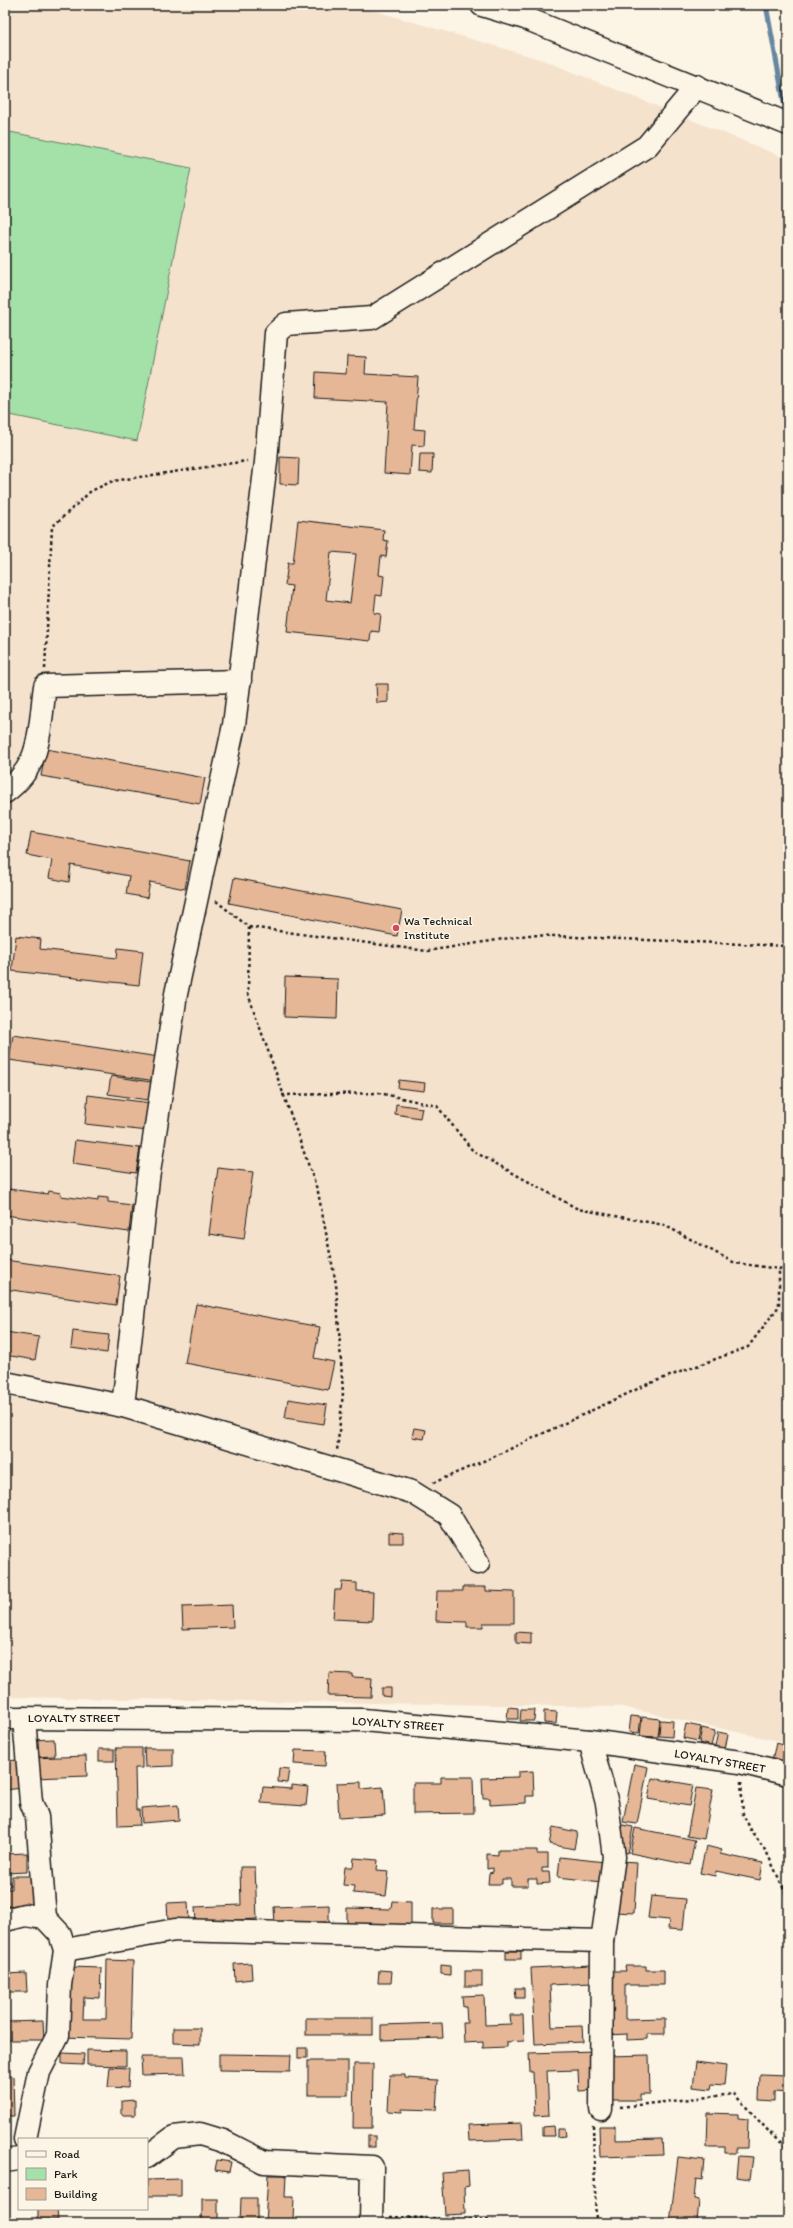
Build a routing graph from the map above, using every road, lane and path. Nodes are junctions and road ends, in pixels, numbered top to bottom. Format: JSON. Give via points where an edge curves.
{"nodes":[{"id":1,"x":482,"y":5,"type":"edge"},
{"id":2,"x":527,"y":11,"type":"edge"},
{"id":3,"x":697,"y":86,"type":"junction"},
{"id":4,"x":788,"y":124,"type":"edge"},
{"id":5,"x":266,"y":462,"type":"junction"},
{"id":6,"x":240,"y":681,"type":"junction"},
{"id":7,"x":45,"y":686,"type":"junction"},
{"id":8,"x":5,"y":792,"type":"edge"},
{"id":9,"x":199,"y":887,"type":"junction"},
{"id":10,"x":249,"y":927,"type":"junction"},
{"id":11,"x":788,"y":946,"type":"edge"},
{"id":12,"x":282,"y":1095,"type":"junction"},
{"id":13,"x":788,"y":1266,"type":"edge"},
{"id":14,"x":779,"y":1269,"type":"junction"},
{"id":15,"x":5,"y":1383,"type":"edge"},
{"id":16,"x":123,"y":1406,"type":"junction"},
{"id":17,"x":334,"y":1469,"type":"junction"},
{"id":18,"x":412,"y":1492,"type":"junction"},
{"id":19,"x":478,"y":1563,"type":"dead end"},
{"id":20,"x":15,"y":1718,"type":"edge"},
{"id":21,"x":590,"y":1741,"type":"junction"},
{"id":22,"x":740,"y":1762,"type":"junction"},
{"id":23,"x":788,"y":1774,"type":"edge"},
{"id":24,"x":788,"y":1898,"type":"edge"},
{"id":25,"x":45,"y":1918,"type":"junction"},
{"id":26,"x":5,"y":1920,"type":"edge"},
{"id":27,"x":602,"y":1941,"type":"junction"},
{"id":28,"x":65,"y":1950,"type":"junction"},
{"id":29,"x":601,"y":2109,"type":"junction"},
{"id":30,"x":25,"y":2138,"type":"edge"},
{"id":31,"x":788,"y":2148,"type":"edge"},
{"id":32,"x":148,"y":2156,"type":"edge"},
{"id":33,"x":18,"y":2159,"type":"edge"},
{"id":34,"x":5,"y":2161,"type":"edge"},
{"id":35,"x":371,"y":2219,"type":"edge"},
{"id":36,"x":441,"y":2221,"type":"edge"},
{"id":37,"x":499,"y":2223,"type":"edge"},
{"id":38,"x":596,"y":2223,"type":"edge"}],
"edges":[{"from":1,"to":2,"type":"street"},
{"from":2,"to":3,"type":"street"},
{"from":3,"to":4,"type":"street"},
{"from":3,"to":5,"type":"street","via":[[647,146],[372,318],[286,324],[276,333]]},
{"from":5,"to":6,"type":"street"},
{"from":5,"to":7,"type":"path","via":[[251,460],[113,481],[91,491],[52,528]]},
{"from":6,"to":7,"type":"street"},
{"from":6,"to":9,"type":"street","via":[[234,725]]},
{"from":7,"to":8,"type":"street","via":[[37,747],[30,766],[16,784]]},
{"from":9,"to":10,"type":"path"},
{"from":9,"to":16,"type":"street","via":[[176,994],[149,1172]]},
{"from":10,"to":11,"type":"path","via":[[427,951],[529,935]]},
{"from":10,"to":12,"type":"path","via":[[248,994]]},
{"from":12,"to":14,"type":"path","via":[[380,1093],[437,1106],[473,1151],[578,1209],[664,1225],[735,1263]]},
{"from":12,"to":17,"type":"path","via":[[318,1192],[336,1284],[343,1393]]},
{"from":13,"to":14,"type":"path"},
{"from":14,"to":18,"type":"path","via":[[779,1306],[748,1347],[648,1384]]},
{"from":15,"to":16,"type":"street"},
{"from":16,"to":17,"type":"street"},
{"from":17,"to":18,"type":"street"},
{"from":18,"to":19,"type":"street","via":[[449,1515]]},
{"from":20,"to":21,"type":"street","name":"LOYALTY STREET","via":[[364,1720]]},
{"from":20,"to":25,"type":"street","via":[[31,1802],[37,1817]]},
{"from":21,"to":22,"type":"street","name":"LOYALTY STREET"},
{"from":21,"to":27,"type":"street","via":[[607,1803],[614,1857]]},
{"from":22,"to":23,"type":"street","name":"LOYALTY STREET"},
{"from":22,"to":24,"type":"path","via":[[743,1814]]},
{"from":25,"to":26,"type":"street","via":[[25,1915]]},
{"from":25,"to":28,"type":"street","via":[[60,1934]]},
{"from":27,"to":28,"type":"street","via":[[175,1930]]},
{"from":27,"to":29,"type":"street"},
{"from":28,"to":30,"type":"street","via":[[60,1985],[58,2035],[39,2072]]},
{"from":29,"to":31,"type":"path","via":[[734,2094],[774,2137]]},
{"from":29,"to":38,"type":"path","via":[[593,2119]]},
{"from":32,"to":35,"type":"street","via":[[174,2137],[200,2134],[222,2141],[264,2162],[372,2167]]},
{"from":33,"to":34,"type":"street"},
{"from":35,"to":36,"type":"path"},
{"from":36,"to":37,"type":"path","via":[[488,2220]]}]}
